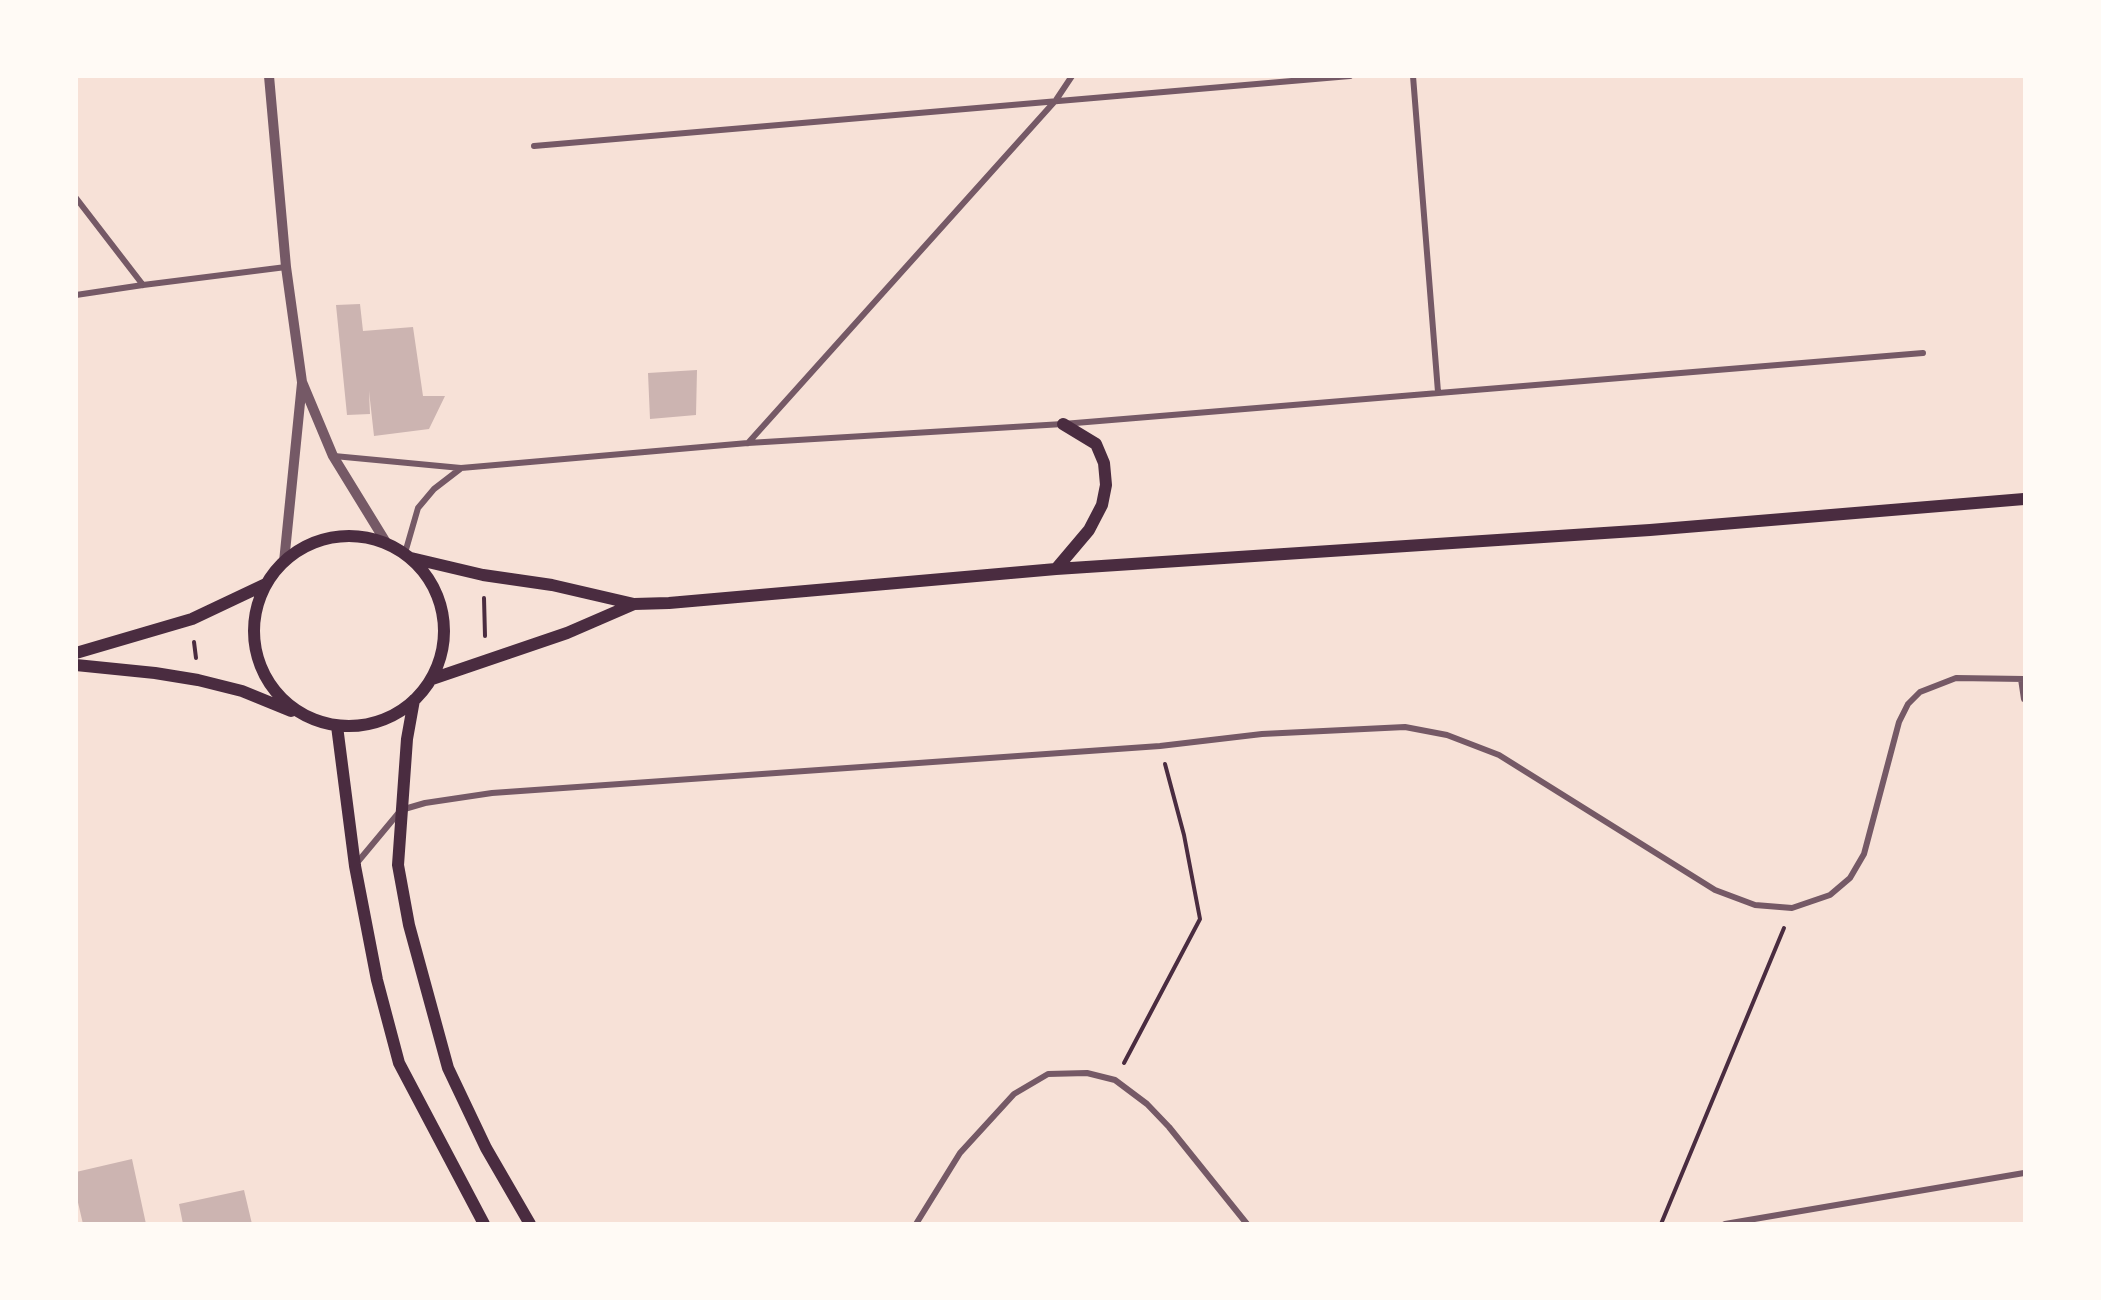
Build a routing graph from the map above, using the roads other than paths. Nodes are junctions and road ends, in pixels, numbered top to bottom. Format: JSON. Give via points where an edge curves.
{"nodes":[{"id":1,"x":269,"y":76,"type":"edge"},
{"id":2,"x":1072,"y":76,"type":"edge"},
{"id":3,"x":1350,"y":76,"type":"edge"},
{"id":4,"x":1413,"y":76,"type":"edge"},
{"id":5,"x":1056,"y":100,"type":"junction"},
{"id":6,"x":534,"y":146,"type":"dead end"},
{"id":7,"x":76,"y":198,"type":"edge"},
{"id":8,"x":286,"y":267,"type":"junction"},
{"id":9,"x":143,"y":285,"type":"junction"},
{"id":10,"x":76,"y":296,"type":"edge"},
{"id":11,"x":1923,"y":353,"type":"dead end"},
{"id":12,"x":302,"y":382,"type":"junction"},
{"id":13,"x":1438,"y":392,"type":"junction"},
{"id":14,"x":1063,"y":424,"type":"junction"},
{"id":15,"x":748,"y":443,"type":"junction"},
{"id":16,"x":333,"y":456,"type":"junction"},
{"id":17,"x":461,"y":468,"type":"junction"},
{"id":18,"x":2025,"y":499,"type":"edge"},
{"id":19,"x":387,"y":544,"type":"junction"},
{"id":20,"x":408,"y":556,"type":"junction"},
{"id":21,"x":284,"y":562,"type":"junction"},
{"id":22,"x":1056,"y":569,"type":"junction"},
{"id":23,"x":266,"y":584,"type":"junction"},
{"id":24,"x":634,"y":604,"type":"junction"},
{"id":25,"x":76,"y":653,"type":"edge"},
{"id":26,"x":76,"y":666,"type":"edge"},
{"id":27,"x":432,"y":679,"type":"junction"},
{"id":28,"x":2023,"y":679,"type":"edge"},
{"id":29,"x":2025,"y":699,"type":"edge"},
{"id":30,"x":414,"y":700,"type":"junction"},
{"id":31,"x":311,"y":719,"type":"junction"},
{"id":32,"x":337,"y":726,"type":"junction"},
{"id":33,"x":401,"y":810,"type":"junction"},
{"id":34,"x":355,"y":866,"type":"junction"},
{"id":35,"x":2025,"y":1173,"type":"edge"},
{"id":36,"x":484,"y":1224,"type":"edge"},
{"id":37,"x":530,"y":1224,"type":"edge"},
{"id":38,"x":916,"y":1224,"type":"edge"},
{"id":39,"x":1247,"y":1224,"type":"edge"},
{"id":40,"x":1725,"y":1224,"type":"edge"}],
"edges":[{"from":1,"to":8,"type":"street"},
{"from":2,"to":5,"type":"street"},
{"from":3,"to":5,"type":"street"},
{"from":4,"to":13,"type":"street"},
{"from":5,"to":6,"type":"street"},
{"from":5,"to":15,"type":"street"},
{"from":7,"to":9,"type":"street"},
{"from":8,"to":9,"type":"street"},
{"from":8,"to":12,"type":"street"},
{"from":9,"to":10,"type":"street"},
{"from":11,"to":13,"type":"street"},
{"from":12,"to":16,"type":"street"},
{"from":12,"to":21,"type":"street"},
{"from":13,"to":14,"type":"street"},
{"from":14,"to":15,"type":"street"},
{"from":14,"to":22,"type":"main road","via":[[1096,444],[1107,485],[1089,530]]},
{"from":15,"to":17,"type":"street"},
{"from":16,"to":17,"type":"street"},
{"from":16,"to":19,"type":"street"},
{"from":17,"to":20,"type":"street","via":[[434,489],[418,508]]},
{"from":18,"to":22,"type":"main road","via":[[1650,530]]},
{"from":19,"to":20,"type":"main road"},
{"from":19,"to":21,"type":"main road","via":[[369,538],[333,537],[315,542]]},
{"from":20,"to":24,"type":"main road","via":[[483,575],[552,585]]},
{"from":20,"to":27,"type":"main road","via":[[429,578],[440,602],[445,628],[442,654]]},
{"from":21,"to":23,"type":"main road"},
{"from":22,"to":24,"type":"main road"},
{"from":23,"to":25,"type":"main road","via":[[192,619]]},
{"from":23,"to":31,"type":"main road","via":[[254,628],[256,651],[275,691]]},
{"from":24,"to":27,"type":"main road","via":[[567,633]]},
{"from":26,"to":31,"type":"main road","via":[[198,680],[242,691]]},
{"from":27,"to":30,"type":"main road"},
{"from":28,"to":29,"type":"street"},
{"from":28,"to":33,"type":"street","via":[[1956,678],[1920,692],[1899,722],[1864,854],[1850,878],[1830,895],[1792,908],[1755,905],[1714,890],[1499,755],[1447,735],[1405,727],[1262,734],[1160,746],[492,793]]},
{"from":30,"to":32,"type":"main road","via":[[392,716],[366,725]]},
{"from":30,"to":33,"type":"main road"},
{"from":31,"to":32,"type":"main road"},
{"from":32,"to":34,"type":"main road"},
{"from":33,"to":34,"type":"street"},
{"from":33,"to":37,"type":"main road","via":[[398,865],[409,925],[448,1068],[486,1148]]},
{"from":34,"to":36,"type":"main road","via":[[377,980],[399,1063]]},
{"from":35,"to":40,"type":"street"},
{"from":38,"to":39,"type":"street","via":[[960,1154],[1014,1094],[1048,1074],[1087,1073],[1115,1080],[1147,1104]]}]}
